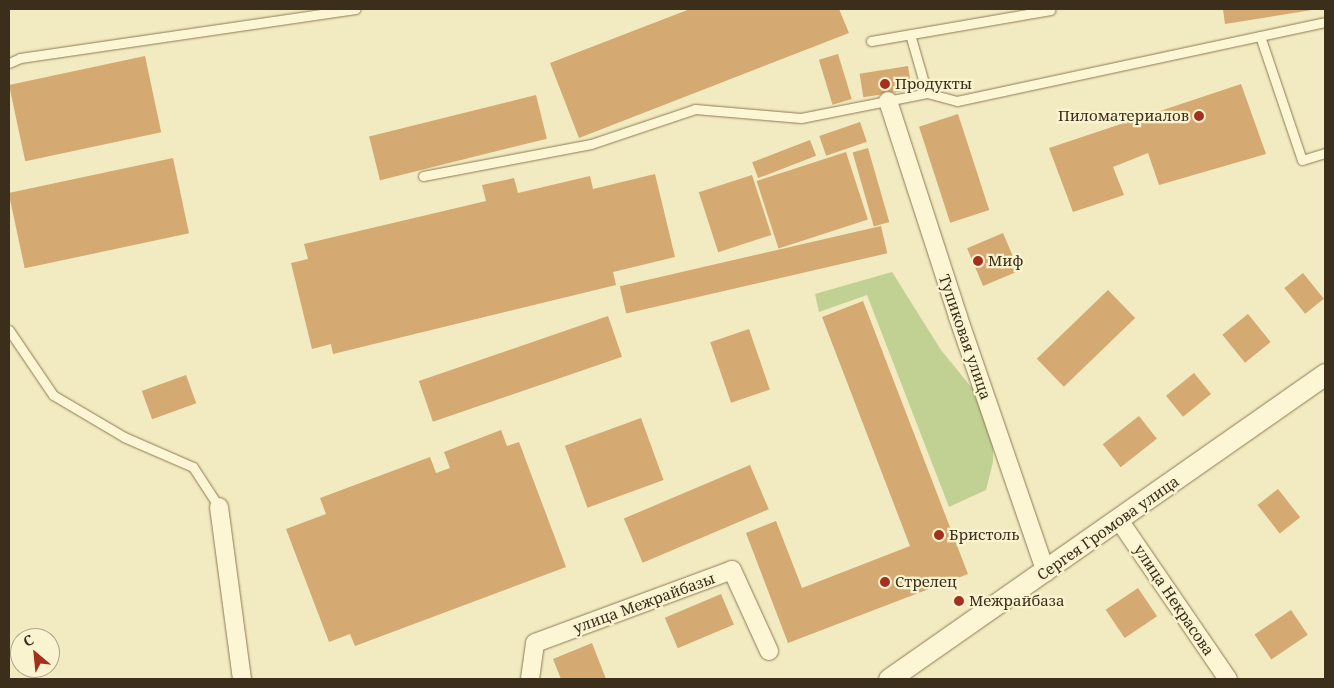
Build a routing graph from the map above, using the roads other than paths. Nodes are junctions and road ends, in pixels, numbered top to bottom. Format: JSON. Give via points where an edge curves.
{"nodes":[{"id":1,"x":355,"y":9,"type":"edge"},
{"id":2,"x":1050,"y":10,"type":"dead end"},
{"id":3,"x":1325,"y":22,"type":"edge"},
{"id":4,"x":910,"y":34,"type":"junction"},
{"id":5,"x":1260,"y":36,"type":"junction"},
{"id":6,"x":872,"y":41,"type":"dead end"},
{"id":7,"x":9,"y":63,"type":"edge"},
{"id":8,"x":926,"y":93,"type":"junction"},
{"id":9,"x":888,"y":102,"type":"junction"},
{"id":10,"x":1325,"y":153,"type":"edge"},
{"id":11,"x":423,"y":176,"type":"dead end"},
{"id":12,"x":9,"y":330,"type":"edge"},
{"id":13,"x":1325,"y":374,"type":"edge"},
{"id":14,"x":219,"y":507,"type":"joint"},
{"id":15,"x":1119,"y":520,"type":"junction"},
{"id":16,"x":1046,"y":572,"type":"junction"},
{"id":17,"x":769,"y":651,"type":"dead end"},
{"id":18,"x":242,"y":679,"type":"edge"},
{"id":19,"x":530,"y":679,"type":"edge"},
{"id":20,"x":889,"y":679,"type":"edge"},
{"id":21,"x":1228,"y":679,"type":"edge"}],
"edges":[{"from":1,"to":7,"type":"lane","via":[[20,58]]},
{"from":2,"to":4,"type":"lane"},
{"from":3,"to":5,"type":"lane"},
{"from":4,"to":6,"type":"lane"},
{"from":4,"to":8,"type":"lane"},
{"from":5,"to":8,"type":"lane","via":[[957,101]]},
{"from":5,"to":10,"type":"lane","via":[[1302,160]]},
{"from":8,"to":9,"type":"lane"},
{"from":9,"to":11,"type":"lane","via":[[801,118],[695,109],[591,144]]},
{"from":9,"to":16,"type":"street","name":"Тупиковая улица"},
{"from":12,"to":14,"type":"lane","via":[[53,394],[124,437],[193,466]]},
{"from":13,"to":15,"type":"street","name":"Сергея Громова улица"},
{"from":14,"to":18,"type":"street"},
{"from":15,"to":16,"type":"street","name":"Сергея Громова улица"},
{"from":15,"to":21,"type":"street","name":"улица Некрасова"},
{"from":16,"to":20,"type":"street","name":"Сергея Громова улица"},
{"from":17,"to":19,"type":"street","name":"улица Межрайбазы","via":[[732,570],[535,643]]}]}
